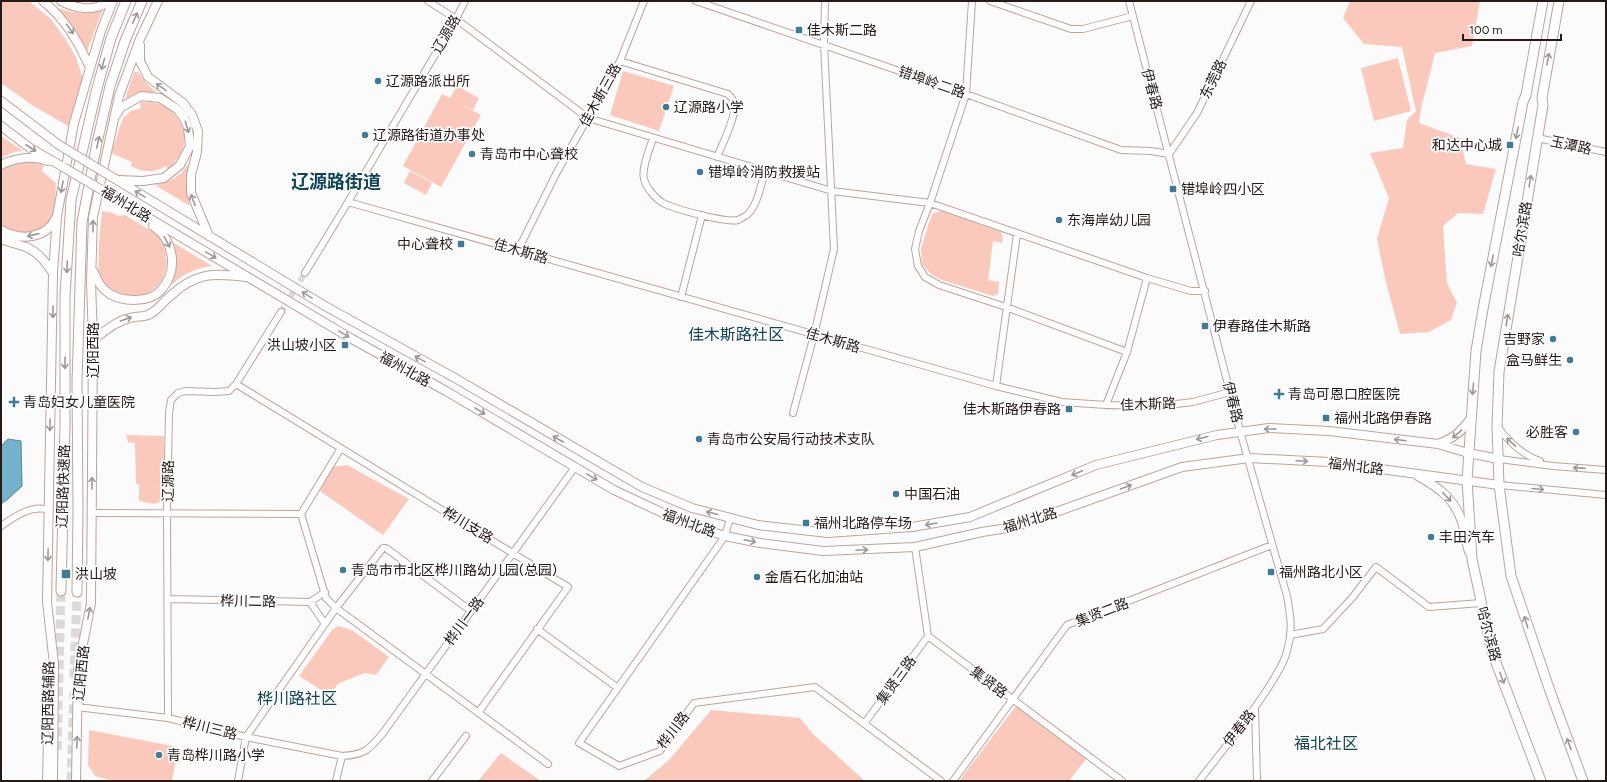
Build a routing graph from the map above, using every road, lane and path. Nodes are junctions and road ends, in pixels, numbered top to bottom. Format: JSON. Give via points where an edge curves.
{"nodes":[{"id":1,"x":43,"y":1,"type":"edge"},
{"id":2,"x":61,"y":1,"type":"edge"},
{"id":3,"x":109,"y":1,"type":"edge"},
{"id":4,"x":113,"y":1,"type":"edge"},
{"id":5,"x":126,"y":1,"type":"edge"},
{"id":6,"x":142,"y":1,"type":"edge"},
{"id":7,"x":158,"y":1,"type":"edge"},
{"id":8,"x":428,"y":1,"type":"edge"},
{"id":9,"x":464,"y":1,"type":"edge"},
{"id":10,"x":644,"y":1,"type":"edge"},
{"id":11,"x":696,"y":1,"type":"edge"},
{"id":12,"x":825,"y":1,"type":"edge"},
{"id":13,"x":972,"y":1,"type":"edge"},
{"id":14,"x":990,"y":1,"type":"edge"},
{"id":15,"x":1129,"y":1,"type":"edge"},
{"id":16,"x":1251,"y":1,"type":"edge"},
{"id":17,"x":1543,"y":1,"type":"edge"},
{"id":18,"x":1559,"y":1,"type":"edge"},
{"id":19,"x":1133,"y":16,"type":"junction"},
{"id":20,"x":456,"y":19,"type":"junction"},
{"id":21,"x":140,"y":39,"type":"junction"},
{"id":22,"x":824,"y":44,"type":"junction"},
{"id":23,"x":620,"y":61,"type":"junction"},
{"id":24,"x":90,"y":68,"type":"junction"},
{"id":25,"x":966,"y":94,"type":"junction"},
{"id":26,"x":1,"y":101,"type":"edge"},
{"id":27,"x":114,"y":118,"type":"junction"},
{"id":28,"x":588,"y":118,"type":"junction"},
{"id":29,"x":1,"y":126,"type":"edge"},
{"id":30,"x":653,"y":138,"type":"junction"},
{"id":31,"x":1537,"y":138,"type":"junction"},
{"id":32,"x":1606,"y":152,"type":"edge"},
{"id":33,"x":1169,"y":154,"type":"junction"},
{"id":34,"x":717,"y":157,"type":"junction"},
{"id":35,"x":1,"y":165,"type":"edge"},
{"id":36,"x":63,"y":167,"type":"junction"},
{"id":37,"x":765,"y":171,"type":"junction"},
{"id":38,"x":116,"y":180,"type":"junction"},
{"id":39,"x":832,"y":191,"type":"junction"},
{"id":40,"x":117,"y":199,"type":"junction"},
{"id":41,"x":348,"y":202,"type":"junction"},
{"id":42,"x":930,"y":203,"type":"junction"},
{"id":43,"x":702,"y":214,"type":"junction"},
{"id":44,"x":57,"y":216,"type":"junction"},
{"id":45,"x":1,"y":230,"type":"edge"},
{"id":46,"x":1017,"y":234,"type":"junction"},
{"id":47,"x":209,"y":236,"type":"junction"},
{"id":48,"x":1,"y":239,"type":"edge"},
{"id":49,"x":518,"y":250,"type":"junction"},
{"id":50,"x":92,"y":265,"type":"junction"},
{"id":51,"x":53,"y":273,"type":"junction"},
{"id":52,"x":305,"y":273,"type":"tunnel mouth"},
{"id":53,"x":250,"y":278,"type":"junction"},
{"id":54,"x":1147,"y":278,"type":"junction"},
{"id":55,"x":1205,"y":292,"type":"junction"},
{"id":56,"x":681,"y":297,"type":"junction"},
{"id":57,"x":1006,"y":307,"type":"junction"},
{"id":58,"x":281,"y":312,"type":"tunnel mouth"},
{"id":59,"x":814,"y":335,"type":"junction"},
{"id":60,"x":93,"y":340,"type":"junction"},
{"id":61,"x":1127,"y":352,"type":"junction"},
{"id":62,"x":64,"y":381,"type":"joint"},
{"id":63,"x":77,"y":382,"type":"joint"},
{"id":64,"x":236,"y":384,"type":"junction"},
{"id":65,"x":996,"y":386,"type":"junction"},
{"id":66,"x":1230,"y":392,"type":"junction"},
{"id":67,"x":1106,"y":405,"type":"junction"},
{"id":68,"x":793,"y":413,"type":"dead end"},
{"id":69,"x":1471,"y":418,"type":"junction"},
{"id":70,"x":1497,"y":426,"type":"junction"},
{"id":71,"x":1240,"y":431,"type":"junction"},
{"id":72,"x":1438,"y":444,"type":"junction"},
{"id":73,"x":341,"y":448,"type":"junction"},
{"id":74,"x":1468,"y":453,"type":"junction"},
{"id":75,"x":1249,"y":458,"type":"junction"},
{"id":76,"x":1499,"y":459,"type":"junction"},
{"id":77,"x":1553,"y":466,"type":"junction"},
{"id":78,"x":575,"y":467,"type":"junction"},
{"id":79,"x":1606,"y":470,"type":"edge"},
{"id":80,"x":1416,"y":474,"type":"junction"},
{"id":81,"x":1467,"y":480,"type":"junction"},
{"id":82,"x":1499,"y":485,"type":"junction"},
{"id":83,"x":1606,"y":495,"type":"edge"},
{"id":84,"x":49,"y":510,"type":"junction"},
{"id":85,"x":92,"y":512,"type":"junction"},
{"id":86,"x":167,"y":512,"type":"junction"},
{"id":87,"x":301,"y":514,"type":"junction"},
{"id":88,"x":730,"y":518,"type":"junction"},
{"id":89,"x":1,"y":526,"type":"edge"},
{"id":90,"x":725,"y":536,"type":"junction"},
{"id":91,"x":1272,"y":544,"type":"junction"},
{"id":92,"x":915,"y":547,"type":"junction"},
{"id":93,"x":514,"y":553,"type":"junction"},
{"id":94,"x":1472,"y":559,"type":"junction"},
{"id":95,"x":61,"y":591,"type":"tunnel mouth"},
{"id":96,"x":77,"y":592,"type":"tunnel mouth"},
{"id":97,"x":325,"y":592,"type":"junction"},
{"id":98,"x":168,"y":599,"type":"junction"},
{"id":99,"x":310,"y":602,"type":"junction"},
{"id":100,"x":1481,"y":603,"type":"junction"},
{"id":101,"x":336,"y":608,"type":"junction"},
{"id":102,"x":471,"y":611,"type":"junction"},
{"id":103,"x":325,"y":624,"type":"junction"},
{"id":104,"x":50,"y":625,"type":"junction"},
{"id":105,"x":537,"y":630,"type":"junction"},
{"id":106,"x":1290,"y":635,"type":"junction"},
{"id":107,"x":928,"y":636,"type":"junction"},
{"id":108,"x":426,"y":674,"type":"junction"},
{"id":109,"x":618,"y":688,"type":"junction"},
{"id":110,"x":1013,"y":699,"type":"junction"},
{"id":111,"x":77,"y":707,"type":"junction"},
{"id":112,"x":1255,"y":708,"type":"junction"},
{"id":113,"x":478,"y":713,"type":"junction"},
{"id":114,"x":168,"y":718,"type":"junction"},
{"id":115,"x":864,"y":724,"type":"junction"},
{"id":116,"x":466,"y":736,"type":"dead end"},
{"id":117,"x":246,"y":737,"type":"junction"},
{"id":118,"x":342,"y":756,"type":"junction"},
{"id":119,"x":548,"y":764,"type":"dead end"},
{"id":120,"x":47,"y":781,"type":"edge"},
{"id":121,"x":52,"y":781,"type":"edge"},
{"id":122,"x":76,"y":781,"type":"edge"},
{"id":123,"x":238,"y":781,"type":"edge"},
{"id":124,"x":336,"y":781,"type":"edge"},
{"id":125,"x":432,"y":781,"type":"edge"},
{"id":126,"x":941,"y":781,"type":"edge"},
{"id":127,"x":953,"y":781,"type":"edge"},
{"id":128,"x":1122,"y":781,"type":"edge"},
{"id":129,"x":1199,"y":781,"type":"edge"},
{"id":130,"x":1257,"y":781,"type":"edge"},
{"id":131,"x":1541,"y":781,"type":"edge"},
{"id":132,"x":1583,"y":781,"type":"edge"}],
"edges":[{"from":1,"to":24,"type":"main road","one_way":true,"via":[[75,36]]},
{"from":2,"to":3,"type":"main road","via":[[80,9],[104,5]]},
{"from":4,"to":24,"type":"main road","name":"辽阳西路"},
{"from":5,"to":62,"type":"highway","name":"辽阳西路","one_way":true,"via":[[109,44],[71,200],[65,296]]},
{"from":63,"to":6,"type":"highway","name":"辽阳西路","one_way":true,"via":[[82,222],[110,86]]},
{"from":7,"to":21,"type":"main road","name":"辽阳西路"},
{"from":8,"to":20,"type":"street"},
{"from":9,"to":20,"type":"street","name":"辽源路"},
{"from":10,"to":23,"type":"street","name":"佳木斯三路"},
{"from":11,"to":22,"type":"street","name":"错埠岭二路"},
{"from":12,"to":22,"type":"street"},
{"from":13,"to":25,"type":"street"},
{"from":14,"to":19,"type":"street","via":[[1071,29],[1083,29]]},
{"from":15,"to":19,"type":"street","name":"伊春路"},
{"from":16,"to":33,"type":"street","name":"东莞路","via":[[1197,113]]},
{"from":17,"to":69,"type":"highway","name":"哈尔滨路","one_way":true,"via":[[1483,309],[1476,351]]},
{"from":31,"to":18,"type":"highway","name":"哈尔滨路","one_way":true},
{"from":19,"to":33,"type":"street","name":"伊春路"},
{"from":20,"to":28,"type":"street"},
{"from":20,"to":41,"type":"street","name":"辽源路"},
{"from":21,"to":27,"type":"main road","name":"辽阳西路","via":[[119,96]]},
{"from":47,"to":21,"type":"main road","one_way":true,"via":[[191,193],[191,175],[197,152],[198,131],[192,115],[183,103],[148,77],[140,61]]},
{"from":22,"to":25,"type":"street","name":"错埠岭二路"},
{"from":22,"to":39,"type":"street"},
{"from":23,"to":28,"type":"street","name":"佳木斯三路"},
{"from":23,"to":34,"type":"street","via":[[728,94],[734,101],[734,106]]},
{"from":24,"to":44,"type":"main road","name":"辽阳西路","one_way":true,"via":[[74,123]]},
{"from":25,"to":33,"type":"street","name":"错埠岭二路","via":[[1121,150]]},
{"from":25,"to":42,"type":"street"},
{"from":26,"to":38,"type":"main road","name":"福州北路","bridge":true,"via":[[59,145]]},
{"from":27,"to":38,"type":"main road","one_way":true,"via":[[120,108],[141,96],[160,98],[177,109],[184,118],[190,146],[180,165],[164,178],[143,181]]},
{"from":50,"to":27,"type":"main road","name":"辽阳西路","one_way":true,"via":[[93,217]]},
{"from":28,"to":30,"type":"street"},
{"from":28,"to":49,"type":"street","name":"佳木斯三路","via":[[557,172]]},
{"from":29,"to":36,"type":"main road","name":"福州北路","one_way":true,"via":[[30,148]]},
{"from":30,"to":34,"type":"street"},
{"from":30,"to":43,"type":"street","via":[[644,170],[648,188],[663,203]]},
{"from":31,"to":32,"type":"street","name":"玉潭路"},
{"from":70,"to":31,"type":"highway","name":"哈尔滨路","one_way":true,"via":[[1499,372]]},
{"from":33,"to":55,"type":"street","name":"伊春路"},
{"from":34,"to":37,"type":"street"},
{"from":35,"to":36,"type":"main road","via":[[15,159],[27,158],[43,159]]},
{"from":36,"to":40,"type":"main road","name":"福州北路","bridge":true},
{"from":37,"to":39,"type":"street"},
{"from":37,"to":43,"type":"street","via":[[756,200],[748,214],[738,220]]},
{"from":47,"to":38,"type":"main road","name":"福州北路","one_way":true},
{"from":39,"to":42,"type":"street"},
{"from":39,"to":59,"type":"street","via":[[834,249]]},
{"from":40,"to":50,"type":"main road","one_way":true,"via":[[161,231],[171,250],[172,271],[161,290],[146,299],[126,300],[110,294],[97,282]]},
{"from":40,"to":53,"type":"main road","name":"福州北路","one_way":true},
{"from":41,"to":49,"type":"street","name":"佳木斯路"},
{"from":41,"to":52,"type":"street","name":"辽源路"},
{"from":42,"to":46,"type":"street"},
{"from":42,"to":57,"type":"street","via":[[915,250],[918,266],[925,277],[939,285]]},
{"from":43,"to":56,"type":"street"},
{"from":44,"to":45,"type":"main road","one_way":true,"via":[[48,231],[34,236],[17,237]]},
{"from":44,"to":51,"type":"main road","name":"辽阳西路"},
{"from":46,"to":54,"type":"street"},
{"from":46,"to":57,"type":"street"},
{"from":88,"to":47,"type":"main road","name":"福州北路","one_way":true,"via":[[692,508],[642,487],[325,306]]},
{"from":48,"to":51,"type":"main road","via":[[27,247],[48,264]]},
{"from":49,"to":56,"type":"street","name":"佳木斯路"},
{"from":50,"to":60,"type":"main road","name":"辽阳西路"},
{"from":51,"to":84,"type":"main road","name":"辽阳西路","one_way":true},
{"from":60,"to":53,"type":"main road","one_way":true,"via":[[113,324],[148,315],[157,310],[182,285],[200,277],[216,274]]},
{"from":53,"to":78,"type":"main road","name":"福州北路","one_way":true},
{"from":54,"to":55,"type":"street","via":[[1191,291]]},
{"from":54,"to":61,"type":"street"},
{"from":55,"to":66,"type":"street","name":"伊春路"},
{"from":56,"to":59,"type":"street","name":"佳木斯路"},
{"from":57,"to":61,"type":"street"},
{"from":57,"to":65,"type":"street"},
{"from":58,"to":64,"type":"street"},
{"from":59,"to":65,"type":"street","name":"佳木斯路"},
{"from":59,"to":68,"type":"street"},
{"from":85,"to":60,"type":"main road","name":"辽阳西路","one_way":true},
{"from":61,"to":67,"type":"street"},
{"from":62,"to":95,"type":"highway","name":"辽阳路快速路"},
{"from":63,"to":96,"type":"highway","name":"辽阳路快速路"},
{"from":64,"to":73,"type":"street","name":"桦川支路"},
{"from":64,"to":86,"type":"street","name":"辽源路","via":[[229,391],[185,391],[178,393],[171,400]]},
{"from":65,"to":67,"type":"street","name":"佳木斯路","via":[[1062,402]]},
{"from":66,"to":67,"type":"street","name":"佳木斯路","via":[[1176,404]]},
{"from":66,"to":71,"type":"street","name":"伊春路"},
{"from":69,"to":72,"type":"main road","one_way":true,"via":[[1451,440]]},
{"from":69,"to":74,"type":"highway","name":"哈尔滨路"},
{"from":70,"to":76,"type":"highway","name":"哈尔滨路"},
{"from":77,"to":70,"type":"street","one_way":true,"via":[[1520,451],[1506,439]]},
{"from":72,"to":71,"type":"main road","name":"福州北路","one_way":true,"via":[[1328,431],[1269,428]]},
{"from":71,"to":75,"type":"street","name":"伊春路"},
{"from":71,"to":88,"type":"main road","name":"福州北路","one_way":true,"via":[[1096,465],[970,517],[912,527],[828,533],[758,525]]},
{"from":72,"to":74,"type":"main road","name":"福州北路"},
{"from":73,"to":87,"type":"street"},
{"from":73,"to":93,"type":"street","name":"桦川支路"},
{"from":74,"to":76,"type":"main road","name":"福州北路"},
{"from":74,"to":81,"type":"highway","name":"哈尔滨路"},
{"from":75,"to":80,"type":"main road","name":"福州北路","one_way":true,"via":[[1329,462]]},
{"from":75,"to":91,"type":"street","name":"伊春路"},
{"from":92,"to":75,"type":"main road","name":"福州北路","one_way":true,"via":[[1014,527],[1182,467]]},
{"from":76,"to":77,"type":"street"},
{"from":76,"to":82,"type":"highway","name":"哈尔滨路"},
{"from":79,"to":77,"type":"street","one_way":true},
{"from":78,"to":90,"type":"main road","name":"福州北路","one_way":true,"via":[[637,502],[684,523]]},
{"from":78,"to":93,"type":"street","name":"桦川一路"},
{"from":80,"to":81,"type":"main road","name":"福州北路"},
{"from":80,"to":94,"type":"main road","one_way":true,"via":[[1434,485],[1458,511]]},
{"from":81,"to":82,"type":"main road","name":"福州北路"},
{"from":81,"to":94,"type":"highway","name":"哈尔滨路"},
{"from":82,"to":83,"type":"street","one_way":true},
{"from":132,"to":82,"type":"highway","one_way":true,"via":[[1514,587]]},
{"from":84,"to":89,"type":"street","via":[[31,510]]},
{"from":84,"to":104,"type":"main road","name":"辽阳西路","one_way":true,"via":[[47,602]]},
{"from":85,"to":86,"type":"street"},
{"from":111,"to":85,"type":"main road","name":"辽阳西路","one_way":true,"via":[[78,669],[91,603]]},
{"from":86,"to":87,"type":"street"},
{"from":86,"to":98,"type":"street","name":"辽源路"},
{"from":87,"to":97,"type":"street"},
{"from":88,"to":90,"type":"street","name":"桦川路"},
{"from":90,"to":92,"type":"main road","name":"福州北路","one_way":true,"via":[[823,551]]},
{"from":90,"to":109,"type":"street","name":"桦川路"},
{"from":91,"to":106,"type":"street","name":"伊春路","via":[[1287,596]]},
{"from":91,"to":110,"type":"street","name":"集贤二路","via":[[1067,626]]},
{"from":92,"to":107,"type":"street"},
{"from":93,"to":102,"type":"street","name":"桦川一路"},
{"from":93,"to":105,"type":"street","name":"桦川支路","via":[[568,587]]},
{"from":94,"to":100,"type":"highway","name":"哈尔滨路"},
{"from":97,"to":99,"type":"street"},
{"from":97,"to":101,"type":"street","via":[[326,598]]},
{"from":98,"to":99,"type":"street","name":"桦川二路"},
{"from":98,"to":114,"type":"street","name":"辽源路"},
{"from":99,"to":103,"type":"street"},
{"from":100,"to":106,"type":"street","via":[[1429,607],[1376,567],[1323,629]]},
{"from":100,"to":131,"type":"highway","name":"哈尔滨路","one_way":true,"via":[[1492,652]]},
{"from":101,"to":102,"type":"street","via":[[383,548],[386,548]]},
{"from":101,"to":103,"type":"street"},
{"from":101,"to":108,"type":"street"},
{"from":102,"to":108,"type":"street","name":"桦川一路"},
{"from":103,"to":117,"type":"street"},
{"from":104,"to":120,"type":"main road","name":"辽阳西路辅路"},
{"from":104,"to":121,"type":"main road","name":"辽阳西路","via":[[54,664]]},
{"from":105,"to":109,"type":"street"},
{"from":105,"to":113,"type":"street","name":"桦川支路"},
{"from":106,"to":112,"type":"street","name":"伊春路","via":[[1282,667]]},
{"from":107,"to":110,"type":"street","name":"集贤路"},
{"from":107,"to":115,"type":"street","name":"集贤三路"},
{"from":108,"to":113,"type":"street"},
{"from":108,"to":118,"type":"street","name":"桦川一路","via":[[375,743],[365,752],[355,756]]},
{"from":109,"to":115,"type":"street","name":"桦川路","via":[[579,743],[619,766],[660,751],[694,703],[815,687]]},
{"from":110,"to":127,"type":"street","name":"集贤二路"},
{"from":110,"to":128,"type":"street","name":"集贤路"},
{"from":111,"to":114,"type":"street","name":"桦川三路"},
{"from":122,"to":111,"type":"main road","name":"辽阳西路","one_way":true},
{"from":112,"to":129,"type":"street","name":"伊春路"},
{"from":112,"to":130,"type":"street"},
{"from":113,"to":119,"type":"street"},
{"from":114,"to":117,"type":"street","name":"桦川三路"},
{"from":115,"to":126,"type":"street","name":"桦川路"},
{"from":116,"to":125,"type":"street"},
{"from":117,"to":118,"type":"street","name":"桦川三路"},
{"from":117,"to":123,"type":"street"},
{"from":118,"to":124,"type":"street"}]}
